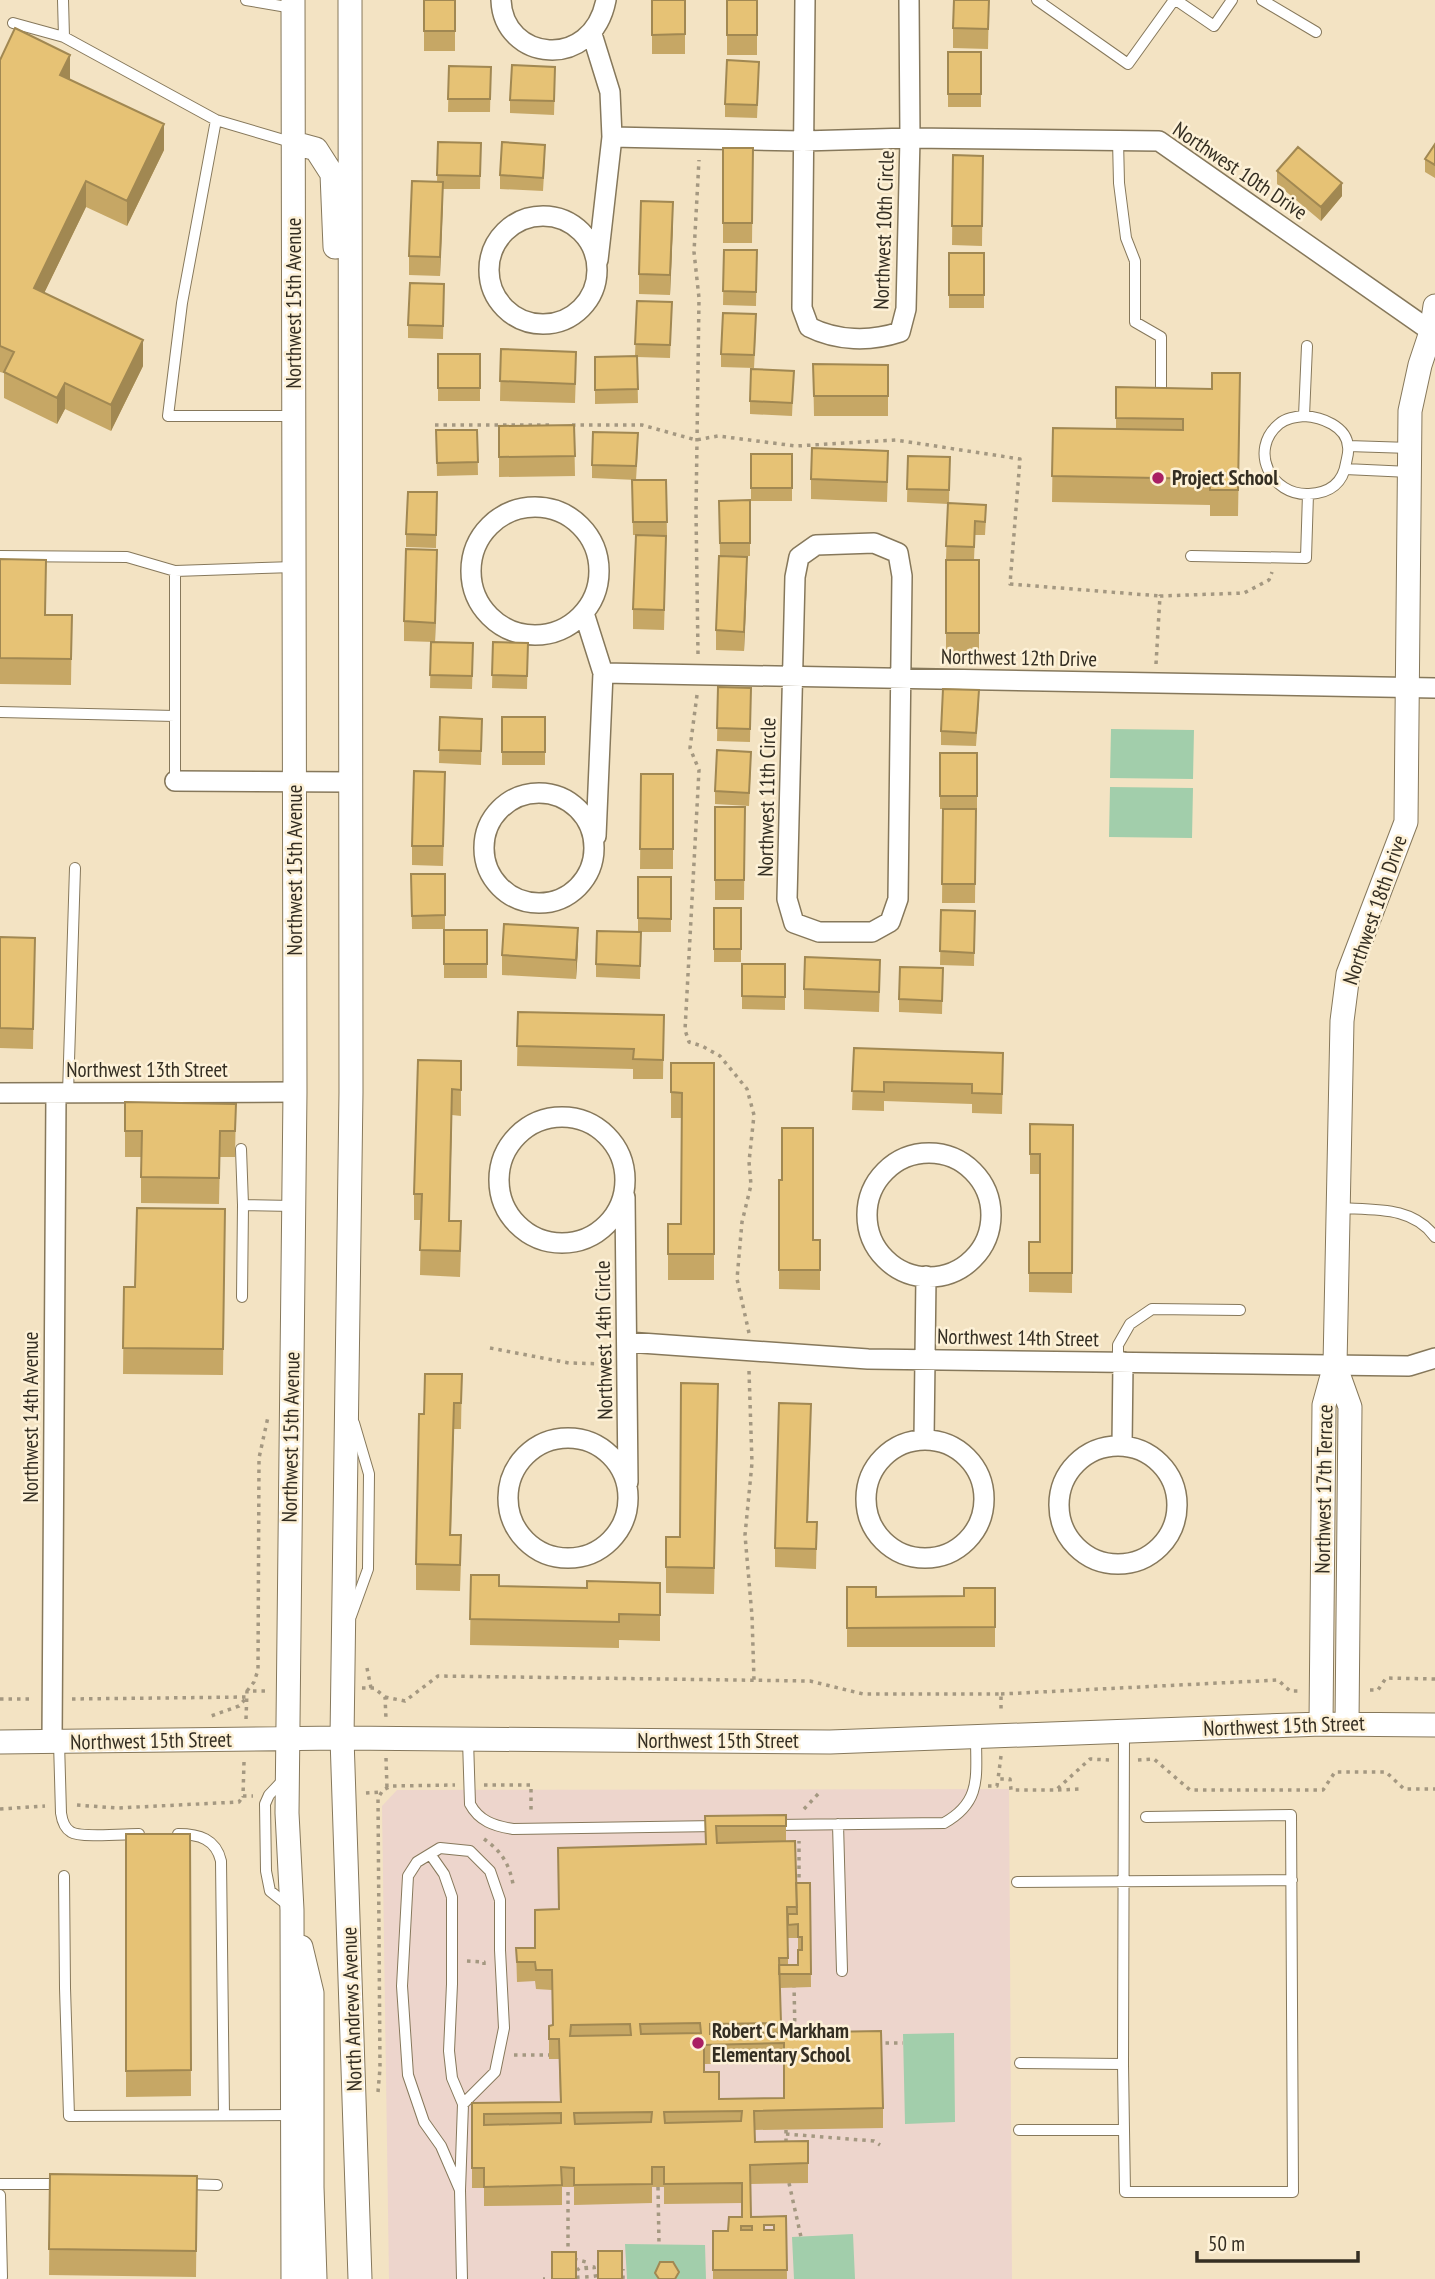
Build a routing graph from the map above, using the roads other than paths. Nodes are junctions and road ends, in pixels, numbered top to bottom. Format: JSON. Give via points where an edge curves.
{"nodes":[{"id":1,"x":63,"y":0,"type":"edge"},
{"id":2,"x":246,"y":0,"type":"edge"},
{"id":3,"x":350,"y":0,"type":"edge"},
{"id":4,"x":501,"y":0,"type":"edge"},
{"id":5,"x":607,"y":0,"type":"edge"},
{"id":6,"x":805,"y":0,"type":"edge"},
{"id":7,"x":909,"y":0,"type":"edge"},
{"id":8,"x":1037,"y":0,"type":"edge"},
{"id":9,"x":1175,"y":0,"type":"edge"},
{"id":10,"x":1232,"y":0,"type":"edge"},
{"id":11,"x":1262,"y":0,"type":"edge"},
{"id":12,"x":293,"y":4,"type":"edge"},
{"id":13,"x":13,"y":23,"type":"dead end"},
{"id":14,"x":1316,"y":32,"type":"dead end"},
{"id":15,"x":592,"y":34,"type":"junction"},
{"id":16,"x":64,"y":37,"type":"junction"},
{"id":17,"x":216,"y":120,"type":"junction"},
{"id":18,"x":611,"y":137,"type":"junction"},
{"id":19,"x":910,"y":138,"type":"junction"},
{"id":20,"x":1118,"y":140,"type":"junction"},
{"id":21,"x":803,"y":141,"type":"junction"},
{"id":22,"x":294,"y":143,"type":"junction"},
{"id":23,"x":596,"y":282,"type":"junction"},
{"id":24,"x":1435,"y":306,"type":"edge"},
{"id":25,"x":1434,"y":331,"type":"edge"},
{"id":26,"x":1307,"y":346,"type":"dead end"},
{"id":27,"x":349,"y":348,"type":"junction"},
{"id":28,"x":1161,"y":410,"type":"edge"},
{"id":29,"x":295,"y":416,"type":"junction"},
{"id":30,"x":1304,"y":416,"type":"junction"},
{"id":31,"x":1348,"y":446,"type":"junction"},
{"id":32,"x":1410,"y":448,"type":"junction"},
{"id":33,"x":1345,"y":468,"type":"junction"},
{"id":34,"x":1410,"y":472,"type":"junction"},
{"id":35,"x":1308,"y":494,"type":"junction"},
{"id":36,"x":0,"y":556,"type":"edge"},
{"id":37,"x":1191,"y":556,"type":"dead end"},
{"id":38,"x":294,"y":567,"type":"junction"},
{"id":39,"x":175,"y":571,"type":"junction"},
{"id":40,"x":584,"y":613,"type":"junction"},
{"id":41,"x":603,"y":673,"type":"junction"},
{"id":42,"x":791,"y":677,"type":"junction"},
{"id":43,"x":901,"y":679,"type":"junction"},
{"id":44,"x":1407,"y":688,"type":"junction"},
{"id":45,"x":1435,"y":688,"type":"edge"},
{"id":46,"x":0,"y":712,"type":"edge"},
{"id":47,"x":175,"y":716,"type":"junction"},
{"id":48,"x":175,"y":781,"type":"joint"},
{"id":49,"x":295,"y":781,"type":"junction"},
{"id":50,"x":349,"y":782,"type":"junction"},
{"id":51,"x":595,"y":847,"type":"junction"},
{"id":52,"x":75,"y":868,"type":"dead end"},
{"id":53,"x":295,"y":1092,"type":"junction"},
{"id":54,"x":0,"y":1093,"type":"edge"},
{"id":55,"x":62,"y":1093,"type":"junction"},
{"id":56,"x":241,"y":1149,"type":"dead end"},
{"id":57,"x":625,"y":1182,"type":"junction"},
{"id":58,"x":243,"y":1205,"type":"junction"},
{"id":59,"x":294,"y":1206,"type":"junction"},
{"id":60,"x":1339,"y":1208,"type":"junction"},
{"id":61,"x":1435,"y":1237,"type":"edge"},
{"id":62,"x":926,"y":1276,"type":"junction"},
{"id":63,"x":242,"y":1297,"type":"dead end"},
{"id":64,"x":1240,"y":1310,"type":"dead end"},
{"id":65,"x":627,"y":1342,"type":"junction"},
{"id":66,"x":1435,"y":1358,"type":"edge"},
{"id":67,"x":925,"y":1360,"type":"junction"},
{"id":68,"x":1121,"y":1362,"type":"junction"},
{"id":69,"x":1335,"y":1365,"type":"junction"},
{"id":70,"x":1409,"y":1366,"type":"junction"},
{"id":71,"x":1435,"y":1374,"type":"edge"},
{"id":72,"x":924,"y":1439,"type":"junction"},
{"id":73,"x":1122,"y":1446,"type":"junction"},
{"id":74,"x":628,"y":1497,"type":"junction"},
{"id":75,"x":1321,"y":1724,"type":"junction"},
{"id":76,"x":1347,"y":1724,"type":"junction"},
{"id":77,"x":1435,"y":1725,"type":"edge"},
{"id":78,"x":1124,"y":1731,"type":"junction"},
{"id":79,"x":976,"y":1737,"type":"junction"},
{"id":80,"x":341,"y":1738,"type":"junction"},
{"id":81,"x":288,"y":1739,"type":"junction"},
{"id":82,"x":468,"y":1740,"type":"junction"},
{"id":83,"x":0,"y":1742,"type":"edge"},
{"id":84,"x":55,"y":1742,"type":"junction"},
{"id":85,"x":1146,"y":1816,"type":"dead end"},
{"id":86,"x":838,"y":1824,"type":"junction"},
{"id":87,"x":758,"y":1825,"type":"edge"},
{"id":88,"x":732,"y":1826,"type":"edge"},
{"id":89,"x":147,"y":1834,"type":"edge"},
{"id":90,"x":161,"y":1834,"type":"edge"},
{"id":91,"x":430,"y":1854,"type":"junction"},
{"id":92,"x":64,"y":1876,"type":"dead end"},
{"id":93,"x":1123,"y":1881,"type":"junction"},
{"id":94,"x":1292,"y":1881,"type":"junction"},
{"id":95,"x":1017,"y":1882,"type":"dead end"},
{"id":96,"x":292,"y":1910,"type":"junction"},
{"id":97,"x":842,"y":1971,"type":"dead end"},
{"id":98,"x":1020,"y":2063,"type":"dead end"},
{"id":99,"x":1123,"y":2064,"type":"junction"},
{"id":100,"x":463,"y":2104,"type":"junction"},
{"id":101,"x":225,"y":2115,"type":"junction"},
{"id":102,"x":293,"y":2115,"type":"junction"},
{"id":103,"x":1019,"y":2130,"type":"dead end"},
{"id":104,"x":1124,"y":2130,"type":"junction"},
{"id":105,"x":0,"y":2183,"type":"edge"},
{"id":106,"x":78,"y":2184,"type":"edge"},
{"id":107,"x":180,"y":2184,"type":"edge"},
{"id":108,"x":218,"y":2185,"type":"dead end"},
{"id":109,"x":460,"y":2190,"type":"junction"},
{"id":110,"x":0,"y":2195,"type":"edge"},
{"id":111,"x":0,"y":2279,"type":"edge"},
{"id":112,"x":293,"y":2279,"type":"edge"},
{"id":113,"x":315,"y":2279,"type":"edge"},
{"id":114,"x":360,"y":2279,"type":"edge"},
{"id":115,"x":462,"y":2279,"type":"edge"}],
"edges":[{"from":1,"to":16,"type":"lane"},
{"from":2,"to":12,"type":"lane"},
{"from":3,"to":27,"type":"street"},
{"from":4,"to":15,"type":"street","via":[[506,21],[532,46],[562,50]]},
{"from":5,"to":15,"type":"street"},
{"from":6,"to":21,"type":"street","name":"Northwest 10th Circle"},
{"from":7,"to":19,"type":"street","name":"Northwest 10th Circle"},
{"from":8,"to":9,"type":"lane","via":[[1128,64]]},
{"from":9,"to":10,"type":"lane","via":[[1214,26]]},
{"from":11,"to":14,"type":"lane"},
{"from":12,"to":22,"type":"street","name":"Northwest 15th Avenue"},
{"from":13,"to":16,"type":"lane"},
{"from":15,"to":18,"type":"street","via":[[610,92]]},
{"from":16,"to":17,"type":"lane"},
{"from":17,"to":22,"type":"lane"},
{"from":17,"to":29,"type":"lane","via":[[182,303],[168,416]]},
{"from":18,"to":21,"type":"street"},
{"from":18,"to":23,"type":"street"},
{"from":19,"to":20,"type":"street","name":"Northwest 10th Drive"},
{"from":19,"to":21,"type":"street","name":"Northwest 10th Drive"},
{"from":19,"to":21,"type":"street","name":"Northwest 10th Circle","via":[[906,309],[900,332],[878,339],[826,336],[809,327],[802,308]]},
{"from":20,"to":25,"type":"street","name":"Northwest 10th Drive","via":[[1159,141]]},
{"from":20,"to":28,"type":"lane","via":[[1126,238],[1135,261],[1135,322],[1161,337]]},
{"from":22,"to":27,"type":"street","via":[[316,149],[332,174],[336,326]]},
{"from":22,"to":29,"type":"street","name":"Northwest 15th Avenue"},
{"from":23,"to":23,"type":"street","via":[[589,299],[568,317],[542,324],[524,321],[496,298],[489,263],[504,232],[518,222],[552,217],[582,233],[597,265]]},
{"from":24,"to":25,"type":"street","name":"Northwest 18th Drive"},
{"from":25,"to":32,"type":"street","name":"Northwest 18th Drive","via":[[1420,365],[1410,411]]},
{"from":26,"to":30,"type":"lane"},
{"from":27,"to":50,"type":"street"},
{"from":29,"to":38,"type":"street","name":"Northwest 15th Avenue"},
{"from":30,"to":31,"type":"lane","via":[[1336,427]]},
{"from":30,"to":35,"type":"lane","via":[[1288,419],[1271,432],[1266,463],[1277,484]]},
{"from":31,"to":32,"type":"lane"},
{"from":31,"to":33,"type":"lane"},
{"from":32,"to":34,"type":"street","name":"Northwest 18th Drive"},
{"from":33,"to":34,"type":"lane"},
{"from":33,"to":35,"type":"lane","via":[[1333,488]]},
{"from":34,"to":44,"type":"street","name":"Northwest 18th Drive"},
{"from":35,"to":37,"type":"lane","via":[[1306,558]]},
{"from":36,"to":39,"type":"lane","via":[[127,557]]},
{"from":38,"to":39,"type":"lane"},
{"from":38,"to":49,"type":"street","name":"Northwest 15th Avenue"},
{"from":39,"to":47,"type":"lane"},
{"from":40,"to":40,"type":"street","via":[[596,594],[600,572],[597,550],[576,520],[555,509],[533,506],[510,511],[483,532],[473,551],[470,574],[475,596],[492,619],[512,631],[534,635],[569,626]]},
{"from":40,"to":41,"type":"street"},
{"from":41,"to":42,"type":"street","name":"Northwest 12th Drive"},
{"from":41,"to":51,"type":"street"},
{"from":42,"to":43,"type":"street","name":"Northwest 12th Drive"},
{"from":42,"to":43,"type":"street","name":"Northwest 11th Circle","via":[[799,557],[816,545],[874,543],[898,553]]},
{"from":42,"to":43,"type":"street","name":"Northwest 11th Circle","via":[[788,899],[794,923],[819,932],[872,932],[890,922],[898,899]]},
{"from":43,"to":44,"type":"street","name":"Northwest 12th Drive"},
{"from":44,"to":45,"type":"street","name":"Northwest 12th Drive"},
{"from":44,"to":60,"type":"street","name":"Northwest 18th Drive","via":[[1406,822],[1348,974],[1342,1021]]},
{"from":46,"to":47,"type":"lane"},
{"from":47,"to":48,"type":"lane"},
{"from":48,"to":49,"type":"street"},
{"from":49,"to":50,"type":"street"},
{"from":49,"to":53,"type":"street","name":"Northwest 15th Avenue"},
{"from":50,"to":80,"type":"street","via":[[351,1092]]},
{"from":51,"to":51,"type":"street","via":[[592,828],[582,811],[566,799],[528,793],[496,813],[483,848],[487,868],[512,897],[548,903],[567,897],[582,884]]},
{"from":52,"to":55,"type":"lane"},
{"from":53,"to":55,"type":"street","name":"Northwest 13th Street"},
{"from":53,"to":59,"type":"street","name":"Northwest 15th Avenue"},
{"from":54,"to":55,"type":"street","name":"Northwest 13th Street"},
{"from":55,"to":84,"type":"street","name":"Northwest 14th Avenue"},
{"from":56,"to":58,"type":"lane"},
{"from":57,"to":57,"type":"street","name":"Northwest 14th Circle","via":[[622,1160],[612,1141],[596,1126],[574,1118],[552,1118],[531,1125],[514,1139],[503,1157],[499,1177],[501,1199],[528,1233],[548,1241],[571,1242],[592,1235],[610,1221],[621,1203]]},
{"from":57,"to":65,"type":"street","name":"Northwest 14th Circle"},
{"from":58,"to":59,"type":"lane"},
{"from":58,"to":63,"type":"lane"},
{"from":59,"to":81,"type":"street","name":"Northwest 15th Avenue"},
{"from":60,"to":61,"type":"lane","via":[[1407,1214]]},
{"from":60,"to":69,"type":"street","name":"Northwest 18th Drive"},
{"from":62,"to":62,"type":"street","via":[[960,1269],[976,1255],[988,1236],[991,1215],[988,1194],[977,1175],[960,1161],[940,1154],[918,1154],[898,1161],[881,1175],[866,1213],[869,1235],[880,1254],[896,1268]]},
{"from":62,"to":67,"type":"street"},
{"from":64,"to":68,"type":"lane","via":[[1152,1309],[1130,1324],[1118,1345]]},
{"from":65,"to":67,"type":"street","name":"Northwest 14th Street"},
{"from":65,"to":74,"type":"street","name":"Northwest 14th Circle"},
{"from":66,"to":70,"type":"street","name":"Northwest 14th Street"},
{"from":67,"to":68,"type":"street","name":"Northwest 14th Street"},
{"from":67,"to":72,"type":"street"},
{"from":68,"to":69,"type":"street","name":"Northwest 14th Street"},
{"from":68,"to":73,"type":"street"},
{"from":69,"to":70,"type":"street","name":"Northwest 14th Street"},
{"from":69,"to":75,"type":"street","name":"Northwest 17th Terrace","via":[[1324,1405]]},
{"from":69,"to":76,"type":"street","name":"Northwest 17th Terrace","via":[[1350,1407]]},
{"from":70,"to":71,"type":"street","name":"Northwest 14th Street"},
{"from":72,"to":72,"type":"street","via":[[895,1447],[879,1460],[869,1478],[865,1501],[869,1522],[897,1552],[918,1558],[941,1557],[960,1548],[975,1533],[984,1514],[982,1478],[971,1460],[955,1447]]},
{"from":73,"to":73,"type":"street","via":[[1089,1453],[1073,1465],[1062,1483],[1058,1505],[1062,1526],[1072,1543],[1088,1556],[1108,1563],[1128,1563],[1147,1556],[1163,1543],[1174,1525],[1177,1507],[1175,1486],[1165,1468],[1150,1454]]},
{"from":74,"to":74,"type":"street","name":"Northwest 14th Circle","via":[[614,1459],[580,1439],[559,1438],[539,1445],[523,1458],[511,1476],[507,1497],[510,1518],[520,1536],[536,1550],[578,1558],[614,1537],[625,1519]]},
{"from":75,"to":76,"type":"street","name":"Northwest 15th Street"},
{"from":75,"to":78,"type":"street","name":"Northwest 15th Street"},
{"from":76,"to":77,"type":"street","name":"Northwest 15th Street"},
{"from":78,"to":79,"type":"street","name":"Northwest 15th Street"},
{"from":78,"to":93,"type":"lane"},
{"from":79,"to":82,"type":"street","name":"Northwest 15th Street","via":[[830,1742]]},
{"from":79,"to":86,"type":"lane","via":[[976,1783],[970,1801],[952,1818],[944,1823]]},
{"from":80,"to":81,"type":"street","name":"Northwest 15th Street"},
{"from":80,"to":82,"type":"street","name":"Northwest 15th Street"},
{"from":80,"to":114,"type":"street","name":"North Andrews Avenue"},
{"from":81,"to":84,"type":"street","name":"Northwest 15th Street"},
{"from":81,"to":96,"type":"street"},
{"from":82,"to":88,"type":"lane","via":[[470,1804],[482,1819],[499,1827]]},
{"from":83,"to":84,"type":"street","name":"Northwest 15th Street"},
{"from":84,"to":89,"type":"lane","via":[[62,1820],[72,1833]]},
{"from":85,"to":94,"type":"lane","via":[[1291,1815]]},
{"from":86,"to":87,"type":"lane"},
{"from":86,"to":97,"type":"lane"},
{"from":90,"to":101,"type":"lane","via":[[199,1836],[208,1839],[219,1853]]},
{"from":91,"to":100,"type":"lane","via":[[452,1897],[449,2051],[452,2078]]},
{"from":91,"to":100,"type":"lane","via":[[440,1848],[470,1850],[490,1871],[500,1900],[501,2051],[495,2072]]},
{"from":91,"to":109,"type":"lane","via":[[416,1862],[408,1876],[402,1986],[408,2075],[424,2122],[441,2146]]},
{"from":92,"to":101,"type":"lane","via":[[69,2116]]},
{"from":93,"to":94,"type":"lane"},
{"from":93,"to":95,"type":"lane"},
{"from":93,"to":99,"type":"lane"},
{"from":94,"to":104,"type":"lane","via":[[1293,2192],[1125,2192]]},
{"from":96,"to":102,"type":"street"},
{"from":96,"to":113,"type":"street","via":[[312,1993]]},
{"from":98,"to":99,"type":"lane"},
{"from":99,"to":104,"type":"lane"},
{"from":100,"to":109,"type":"lane"},
{"from":101,"to":102,"type":"lane"},
{"from":102,"to":112,"type":"street"},
{"from":103,"to":104,"type":"lane"},
{"from":105,"to":106,"type":"lane"},
{"from":107,"to":108,"type":"lane"},
{"from":109,"to":115,"type":"lane"},
{"from":110,"to":111,"type":"lane"}]}
